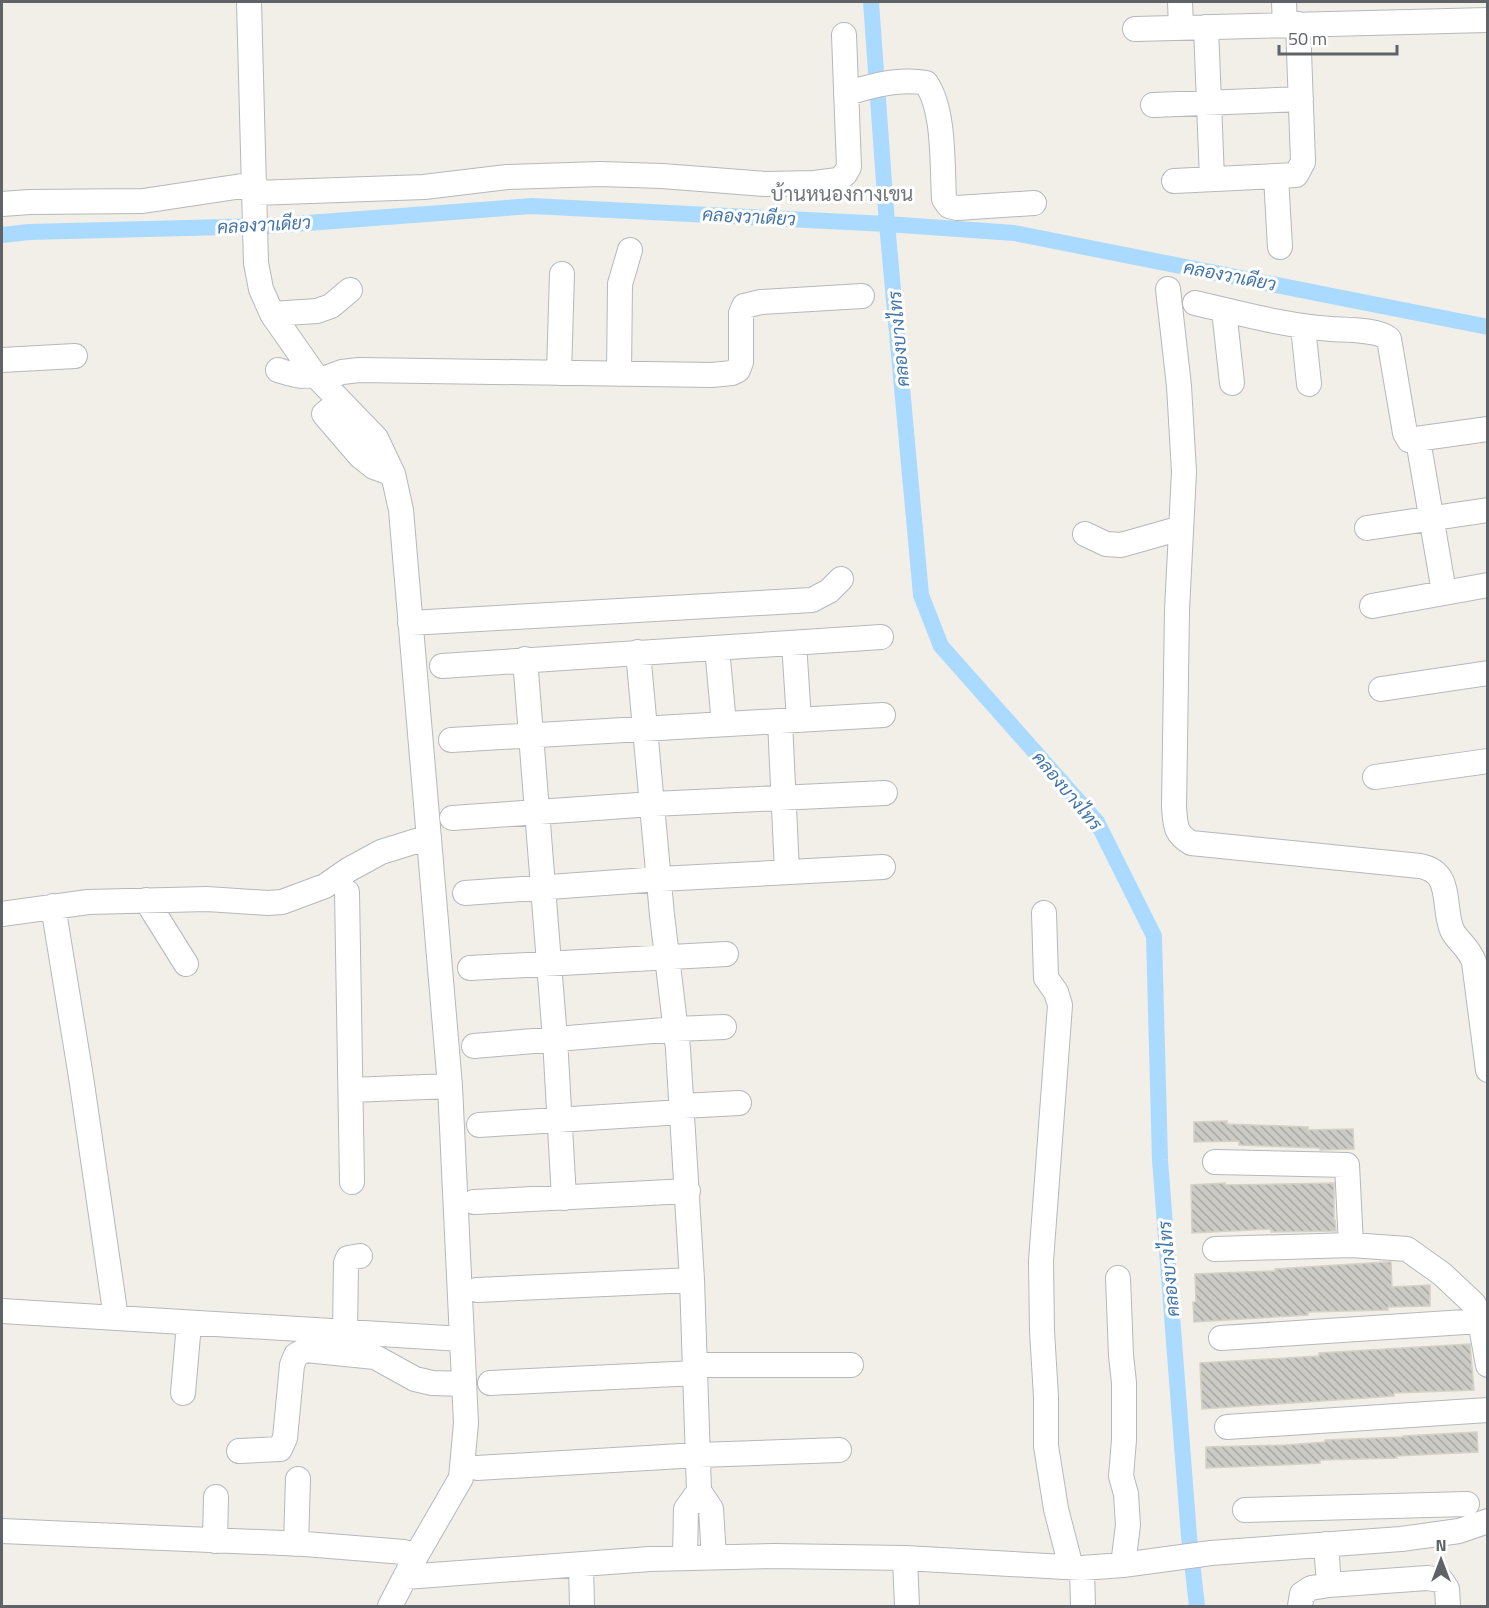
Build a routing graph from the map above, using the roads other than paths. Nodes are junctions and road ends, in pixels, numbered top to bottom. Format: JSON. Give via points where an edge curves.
{"nodes":[{"id":1,"x":249,"y":2,"type":"edge"},
{"id":2,"x":1180,"y":2,"type":"edge"},
{"id":3,"x":1388,"y":12,"type":"edge"},
{"id":4,"x":1289,"y":17,"type":"edge"},
{"id":5,"x":1488,"y":20,"type":"edge"},
{"id":6,"x":1181,"y":27,"type":"junction"},
{"id":7,"x":1206,"y":27,"type":"junction"},
{"id":8,"x":1135,"y":28,"type":"dead end"},
{"id":9,"x":844,"y":35,"type":"dead end"},
{"id":10,"x":854,"y":92,"type":"junction"},
{"id":11,"x":1301,"y":99,"type":"junction"},
{"id":12,"x":1209,"y":103,"type":"junction"},
{"id":13,"x":1153,"y":105,"type":"dead end"},
{"id":14,"x":1276,"y":177,"type":"junction"},
{"id":15,"x":1212,"y":179,"type":"junction"},
{"id":16,"x":1174,"y":181,"type":"dead end"},
{"id":17,"x":255,"y":195,"type":"junction"},
{"id":18,"x":1034,"y":203,"type":"dead end"},
{"id":19,"x":2,"y":204,"type":"edge"},
{"id":20,"x":1280,"y":247,"type":"dead end"},
{"id":21,"x":630,"y":250,"type":"dead end"},
{"id":22,"x":562,"y":274,"type":"dead end"},
{"id":23,"x":1168,"y":289,"type":"dead end"},
{"id":24,"x":350,"y":290,"type":"dead end"},
{"id":25,"x":862,"y":296,"type":"dead end"},
{"id":26,"x":1195,"y":303,"type":"dead end"},
{"id":27,"x":1224,"y":310,"type":"junction"},
{"id":28,"x":272,"y":314,"type":"junction"},
{"id":29,"x":1303,"y":327,"type":"junction"},
{"id":30,"x":75,"y":356,"type":"dead end"},
{"id":31,"x":2,"y":360,"type":"edge"},
{"id":32,"x":278,"y":370,"type":"dead end"},
{"id":33,"x":559,"y":373,"type":"junction"},
{"id":34,"x":619,"y":374,"type":"junction"},
{"id":35,"x":317,"y":377,"type":"junction"},
{"id":36,"x":1232,"y":383,"type":"dead end"},
{"id":37,"x":1310,"y":384,"type":"dead end"},
{"id":38,"x":1488,"y":429,"type":"edge"},
{"id":39,"x":1418,"y":440,"type":"junction"},
{"id":40,"x":1488,"y":510,"type":"edge"},
{"id":41,"x":1433,"y":518,"type":"junction"},
{"id":42,"x":1181,"y":528,"type":"junction"},
{"id":43,"x":1367,"y":528,"type":"dead end"},
{"id":44,"x":1085,"y":534,"type":"dead end"},
{"id":45,"x":841,"y":579,"type":"dead end"},
{"id":46,"x":1488,"y":585,"type":"edge"},
{"id":47,"x":1444,"y":592,"type":"junction"},
{"id":48,"x":1372,"y":606,"type":"dead end"},
{"id":49,"x":410,"y":623,"type":"junction"},
{"id":50,"x":881,"y":637,"type":"dead end"},
{"id":51,"x":794,"y":643,"type":"junction"},
{"id":52,"x":717,"y":648,"type":"junction"},
{"id":53,"x":638,"y":652,"type":"junction"},
{"id":54,"x":525,"y":660,"type":"junction"},
{"id":55,"x":442,"y":666,"type":"dead end"},
{"id":56,"x":1488,"y":673,"type":"edge"},
{"id":57,"x":1381,"y":689,"type":"dead end"},
{"id":58,"x":883,"y":716,"type":"dead end"},
{"id":59,"x":789,"y":721,"type":"junction"},
{"id":60,"x":724,"y":724,"type":"junction"},
{"id":61,"x":645,"y":729,"type":"junction"},
{"id":62,"x":531,"y":736,"type":"junction"},
{"id":63,"x":451,"y":740,"type":"dead end"},
{"id":64,"x":1488,"y":761,"type":"edge"},
{"id":65,"x":1376,"y":777,"type":"dead end"},
{"id":66,"x":885,"y":793,"type":"dead end"},
{"id":67,"x":782,"y":797,"type":"junction"},
{"id":68,"x":653,"y":804,"type":"junction"},
{"id":69,"x":538,"y":811,"type":"junction"},
{"id":70,"x":452,"y":818,"type":"dead end"},
{"id":71,"x":429,"y":837,"type":"junction"},
{"id":72,"x":883,"y":867,"type":"dead end"},
{"id":73,"x":787,"y":872,"type":"junction"},
{"id":74,"x":660,"y":879,"type":"junction"},
{"id":75,"x":543,"y":888,"type":"junction"},
{"id":76,"x":347,"y":892,"type":"dead end"},
{"id":77,"x":465,"y":893,"type":"dead end"},
{"id":78,"x":146,"y":900,"type":"junction"},
{"id":79,"x":53,"y":906,"type":"junction"},
{"id":80,"x":1044,"y":914,"type":"dead end"},
{"id":81,"x":2,"y":915,"type":"edge"},
{"id":82,"x":726,"y":954,"type":"dead end"},
{"id":83,"x":669,"y":956,"type":"junction"},
{"id":84,"x":549,"y":963,"type":"junction"},
{"id":85,"x":186,"y":964,"type":"dead end"},
{"id":86,"x":470,"y":968,"type":"dead end"},
{"id":87,"x":724,"y":1027,"type":"dead end"},
{"id":88,"x":676,"y":1029,"type":"junction"},
{"id":89,"x":555,"y":1039,"type":"junction"},
{"id":90,"x":474,"y":1046,"type":"dead end"},
{"id":91,"x":1488,"y":1070,"type":"edge"},
{"id":92,"x":450,"y":1086,"type":"junction"},
{"id":93,"x":351,"y":1090,"type":"junction"},
{"id":94,"x":739,"y":1103,"type":"dead end"},
{"id":95,"x":682,"y":1109,"type":"junction"},
{"id":96,"x":560,"y":1120,"type":"junction"},
{"id":97,"x":478,"y":1125,"type":"dead end"},
{"id":98,"x":1215,"y":1162,"type":"dead end"},
{"id":99,"x":352,"y":1182,"type":"dead end"},
{"id":100,"x":688,"y":1191,"type":"junction"},
{"id":101,"x":564,"y":1198,"type":"junction"},
{"id":102,"x":474,"y":1202,"type":"dead end"},
{"id":103,"x":1351,"y":1245,"type":"junction"},
{"id":104,"x":1215,"y":1249,"type":"dead end"},
{"id":105,"x":360,"y":1256,"type":"dead end"},
{"id":106,"x":1118,"y":1278,"type":"dead end"},
{"id":107,"x":693,"y":1280,"type":"junction"},
{"id":108,"x":477,"y":1290,"type":"dead end"},
{"id":109,"x":2,"y":1311,"type":"edge"},
{"id":110,"x":116,"y":1318,"type":"junction"},
{"id":111,"x":1480,"y":1321,"type":"junction"},
{"id":112,"x":189,"y":1324,"type":"junction"},
{"id":113,"x":345,"y":1333,"type":"junction"},
{"id":114,"x":1221,"y":1338,"type":"dead end"},
{"id":115,"x":462,"y":1339,"type":"junction"},
{"id":116,"x":312,"y":1340,"type":"junction"},
{"id":117,"x":851,"y":1365,"type":"dead end"},
{"id":118,"x":1488,"y":1365,"type":"edge"},
{"id":119,"x":696,"y":1369,"type":"junction"},
{"id":120,"x":490,"y":1383,"type":"dead end"},
{"id":121,"x":464,"y":1384,"type":"junction"},
{"id":122,"x":183,"y":1393,"type":"dead end"},
{"id":123,"x":1488,"y":1410,"type":"edge"},
{"id":124,"x":1227,"y":1427,"type":"dead end"},
{"id":125,"x":839,"y":1450,"type":"dead end"},
{"id":126,"x":239,"y":1451,"type":"dead end"},
{"id":127,"x":698,"y":1455,"type":"junction"},
{"id":128,"x":477,"y":1468,"type":"dead end"},
{"id":129,"x":298,"y":1479,"type":"dead end"},
{"id":130,"x":699,"y":1491,"type":"junction"},
{"id":131,"x":216,"y":1497,"type":"dead end"},
{"id":132,"x":1400,"y":1504,"type":"junction"},
{"id":133,"x":1467,"y":1504,"type":"dead end"},
{"id":134,"x":1245,"y":1510,"type":"dead end"},
{"id":135,"x":1488,"y":1521,"type":"edge"},
{"id":136,"x":2,"y":1530,"type":"edge"},
{"id":137,"x":1401,"y":1539,"type":"junction"},
{"id":138,"x":215,"y":1541,"type":"junction"},
{"id":139,"x":296,"y":1544,"type":"junction"},
{"id":140,"x":1326,"y":1544,"type":"junction"},
{"id":141,"x":416,"y":1556,"type":"junction"},
{"id":142,"x":714,"y":1557,"type":"junction"},
{"id":143,"x":684,"y":1558,"type":"junction"},
{"id":144,"x":905,"y":1558,"type":"junction"},
{"id":145,"x":581,"y":1565,"type":"junction"},
{"id":146,"x":1123,"y":1565,"type":"junction"},
{"id":147,"x":1076,"y":1567,"type":"junction"},
{"id":148,"x":405,"y":1577,"type":"junction"},
{"id":149,"x":1329,"y":1585,"type":"junction"},
{"id":150,"x":390,"y":1606,"type":"edge"},
{"id":151,"x":582,"y":1606,"type":"edge"},
{"id":152,"x":907,"y":1606,"type":"edge"},
{"id":153,"x":1083,"y":1606,"type":"edge"},
{"id":154,"x":1300,"y":1606,"type":"edge"},
{"id":155,"x":1448,"y":1606,"type":"edge"}],
"edges":[{"from":1,"to":17,"type":"street"},
{"from":2,"to":6,"type":"street"},
{"from":3,"to":4,"type":"street"},
{"from":3,"to":5,"type":"street"},
{"from":4,"to":7,"type":"street"},
{"from":4,"to":11,"type":"street"},
{"from":6,"to":7,"type":"street"},
{"from":6,"to":8,"type":"street"},
{"from":7,"to":12,"type":"street"},
{"from":9,"to":10,"type":"street"},
{"from":10,"to":17,"type":"street","via":[[849,166],[838,180],[766,184],[662,176],[507,177],[413,187]]},
{"from":10,"to":18,"type":"street","via":[[896,83],[926,83],[939,122],[944,199],[949,206]]},
{"from":11,"to":12,"type":"street"},
{"from":11,"to":14,"type":"street","via":[[1303,162],[1296,176]]},
{"from":12,"to":13,"type":"street"},
{"from":12,"to":15,"type":"street"},
{"from":14,"to":15,"type":"street"},
{"from":14,"to":20,"type":"street"},
{"from":15,"to":16,"type":"street"},
{"from":17,"to":19,"type":"street"},
{"from":17,"to":28,"type":"street","via":[[256,263],[261,289]]},
{"from":21,"to":34,"type":"street","via":[[620,284]]},
{"from":22,"to":33,"type":"street"},
{"from":23,"to":42,"type":"street","via":[[1184,471]]},
{"from":24,"to":28,"type":"street","via":[[331,306],[317,311]]},
{"from":25,"to":34,"type":"street","via":[[744,306],[741,362],[732,373]]},
{"from":26,"to":27,"type":"street"},
{"from":27,"to":29,"type":"street"},
{"from":27,"to":36,"type":"street"},
{"from":28,"to":35,"type":"street"},
{"from":29,"to":37,"type":"street"},
{"from":29,"to":39,"type":"street","via":[[1362,331],[1389,339],[1405,433],[1409,440]]},
{"from":30,"to":31,"type":"street"},
{"from":32,"to":35,"type":"street"},
{"from":33,"to":34,"type":"street"},
{"from":33,"to":35,"type":"street","via":[[359,370]]},
{"from":35,"to":49,"type":"street","via":[[375,438],[393,474],[401,510]]},
{"from":38,"to":39,"type":"street"},
{"from":39,"to":41,"type":"street"},
{"from":40,"to":41,"type":"street"},
{"from":41,"to":43,"type":"street"},
{"from":41,"to":47,"type":"street"},
{"from":42,"to":44,"type":"street","via":[[1121,545],[1106,544]]},
{"from":42,"to":91,"type":"street","via":[[1176,830],[1191,843],[1420,866],[1435,872],[1444,887],[1453,932],[1470,951],[1474,962]]},
{"from":45,"to":49,"type":"street","via":[[812,600]]},
{"from":46,"to":47,"type":"street"},
{"from":47,"to":48,"type":"street"},
{"from":49,"to":71,"type":"street"},
{"from":50,"to":51,"type":"street"},
{"from":51,"to":52,"type":"street"},
{"from":51,"to":59,"type":"street"},
{"from":52,"to":53,"type":"street"},
{"from":52,"to":60,"type":"street"},
{"from":53,"to":54,"type":"street"},
{"from":53,"to":61,"type":"street"},
{"from":54,"to":55,"type":"street"},
{"from":54,"to":62,"type":"street"},
{"from":56,"to":57,"type":"street"},
{"from":58,"to":59,"type":"street"},
{"from":59,"to":60,"type":"street"},
{"from":59,"to":67,"type":"street"},
{"from":60,"to":61,"type":"street"},
{"from":61,"to":62,"type":"street"},
{"from":61,"to":68,"type":"street"},
{"from":62,"to":63,"type":"street"},
{"from":62,"to":69,"type":"street"},
{"from":64,"to":65,"type":"street"},
{"from":66,"to":67,"type":"street"},
{"from":67,"to":68,"type":"street"},
{"from":67,"to":73,"type":"street"},
{"from":68,"to":69,"type":"street"},
{"from":68,"to":74,"type":"street"},
{"from":69,"to":70,"type":"street"},
{"from":69,"to":75,"type":"street"},
{"from":71,"to":78,"type":"street","via":[[381,852],[325,886],[282,902]]},
{"from":71,"to":92,"type":"street"},
{"from":72,"to":73,"type":"street"},
{"from":73,"to":74,"type":"street"},
{"from":74,"to":75,"type":"street"},
{"from":74,"to":83,"type":"street"},
{"from":75,"to":77,"type":"street"},
{"from":75,"to":84,"type":"street"},
{"from":76,"to":93,"type":"street"},
{"from":78,"to":79,"type":"street"},
{"from":78,"to":85,"type":"street"},
{"from":79,"to":81,"type":"street"},
{"from":79,"to":110,"type":"street"},
{"from":80,"to":147,"type":"street","via":[[1046,978],[1060,1005],[1041,1261],[1046,1446],[1056,1509]]},
{"from":82,"to":83,"type":"street"},
{"from":83,"to":84,"type":"street"},
{"from":83,"to":88,"type":"street"},
{"from":84,"to":86,"type":"street"},
{"from":84,"to":89,"type":"street"},
{"from":87,"to":88,"type":"street"},
{"from":88,"to":89,"type":"street"},
{"from":88,"to":95,"type":"street"},
{"from":89,"to":90,"type":"street"},
{"from":89,"to":96,"type":"street"},
{"from":92,"to":93,"type":"street"},
{"from":92,"to":115,"type":"street"},
{"from":93,"to":99,"type":"street"},
{"from":94,"to":95,"type":"street"},
{"from":95,"to":96,"type":"street"},
{"from":95,"to":100,"type":"street"},
{"from":96,"to":97,"type":"street"},
{"from":96,"to":101,"type":"street"},
{"from":98,"to":103,"type":"street","via":[[1347,1165]]},
{"from":100,"to":101,"type":"street"},
{"from":100,"to":107,"type":"street"},
{"from":101,"to":102,"type":"street"},
{"from":103,"to":104,"type":"street"},
{"from":103,"to":111,"type":"street","via":[[1407,1249],[1474,1304]]},
{"from":105,"to":113,"type":"street","via":[[348,1258],[346,1263]]},
{"from":106,"to":146,"type":"street","via":[[1124,1383],[1121,1476],[1128,1525]]},
{"from":107,"to":108,"type":"street"},
{"from":107,"to":119,"type":"street"},
{"from":109,"to":110,"type":"street"},
{"from":110,"to":112,"type":"street"},
{"from":111,"to":114,"type":"street"},
{"from":111,"to":118,"type":"street"},
{"from":112,"to":116,"type":"street"},
{"from":112,"to":122,"type":"street"},
{"from":113,"to":115,"type":"street"},
{"from":113,"to":116,"type":"street"},
{"from":115,"to":121,"type":"street"},
{"from":116,"to":121,"type":"street","via":[[375,1357],[415,1379]]},
{"from":116,"to":126,"type":"street","via":[[296,1355],[292,1365],[285,1438],[280,1449]]},
{"from":117,"to":119,"type":"street"},
{"from":119,"to":120,"type":"street"},
{"from":119,"to":127,"type":"street"},
{"from":121,"to":141,"type":"street","via":[[466,1423],[461,1478]]},
{"from":123,"to":124,"type":"street"},
{"from":125,"to":127,"type":"street"},
{"from":127,"to":128,"type":"street"},
{"from":127,"to":130,"type":"street"},
{"from":129,"to":139,"type":"street"},
{"from":130,"to":142,"type":"street","via":[[711,1509]]},
{"from":130,"to":143,"type":"street","via":[[686,1509]]},
{"from":131,"to":138,"type":"street"},
{"from":132,"to":133,"type":"street"},
{"from":132,"to":134,"type":"street"},
{"from":132,"to":137,"type":"street"},
{"from":135,"to":137,"type":"street","via":[[1459,1531]]},
{"from":136,"to":138,"type":"street"},
{"from":137,"to":140,"type":"street"},
{"from":138,"to":139,"type":"street"},
{"from":139,"to":141,"type":"street"},
{"from":140,"to":146,"type":"street"},
{"from":140,"to":149,"type":"street"},
{"from":141,"to":148,"type":"street"},
{"from":142,"to":143,"type":"street"},
{"from":142,"to":144,"type":"street"},
{"from":143,"to":145,"type":"street"},
{"from":144,"to":147,"type":"street"},
{"from":144,"to":152,"type":"street"},
{"from":145,"to":148,"type":"street"},
{"from":145,"to":151,"type":"street"},
{"from":146,"to":147,"type":"street"},
{"from":147,"to":153,"type":"street"},
{"from":148,"to":150,"type":"street"},
{"from":149,"to":154,"type":"street","via":[[1302,1594]]},
{"from":149,"to":155,"type":"street","via":[[1441,1580],[1447,1589]]}]}
